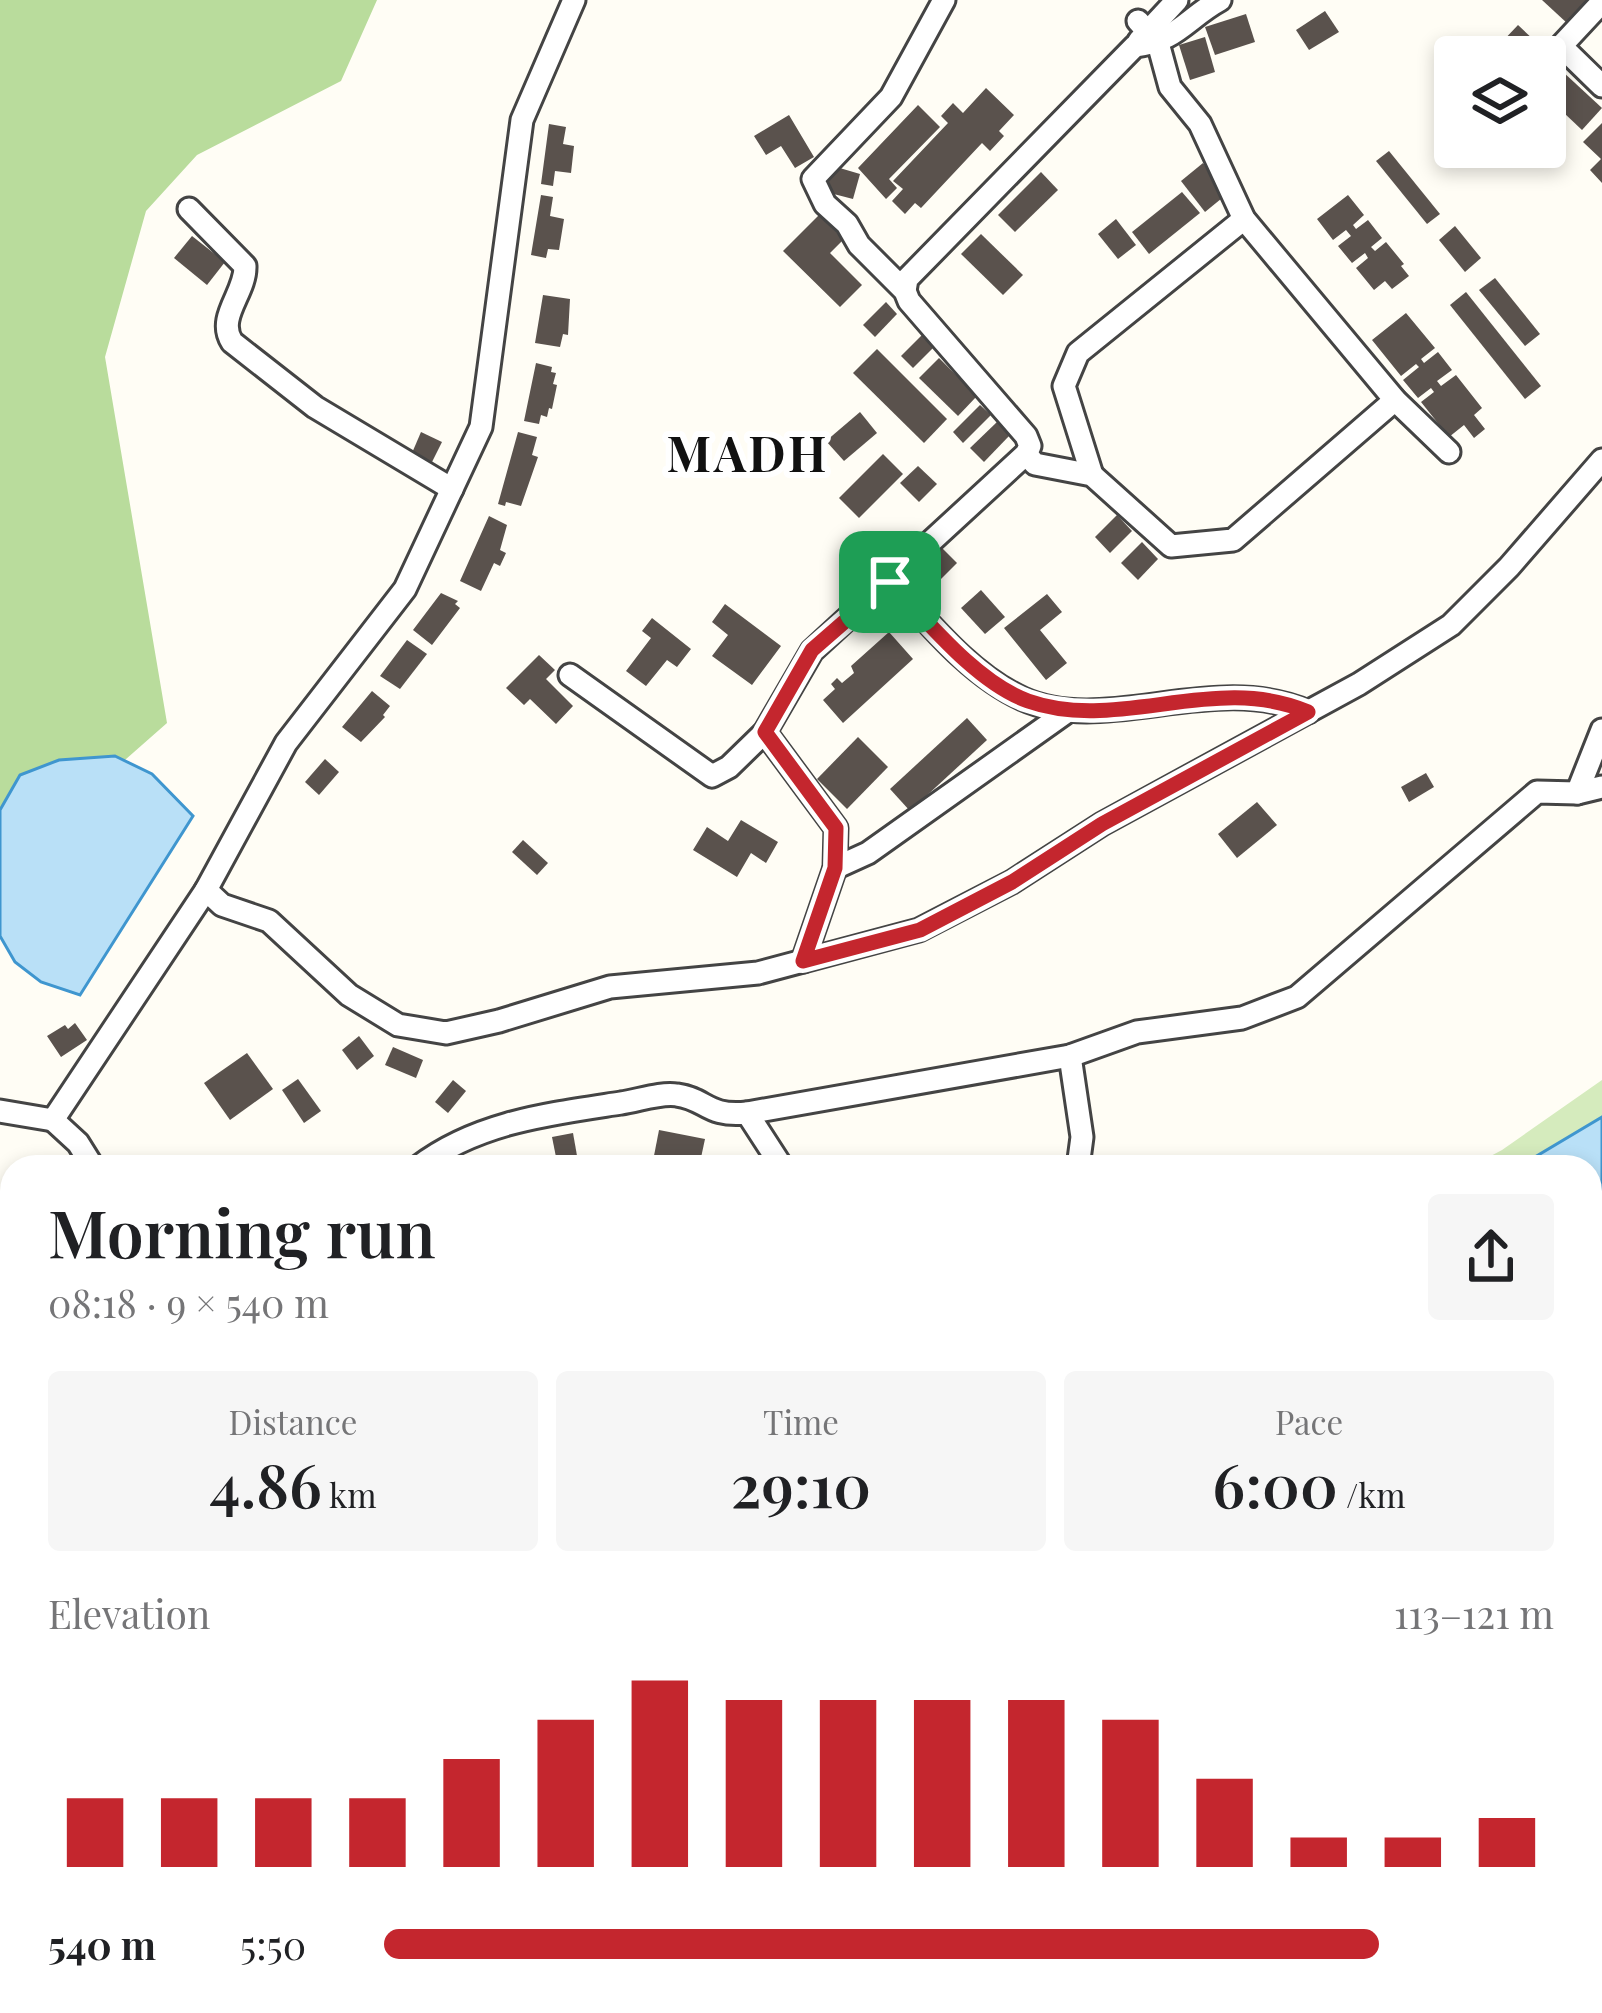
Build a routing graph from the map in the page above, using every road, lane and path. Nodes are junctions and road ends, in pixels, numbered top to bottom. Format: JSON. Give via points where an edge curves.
{"nodes":[{"id":1,"x":574,"y":0,"type":"edge"},
{"id":2,"x":944,"y":0,"type":"edge"},
{"id":3,"x":1177,"y":0,"type":"edge"},
{"id":4,"x":1220,"y":0,"type":"edge"},
{"id":5,"x":1602,"y":2,"type":"edge"},
{"id":6,"x":1144,"y":29,"type":"edge"},
{"id":7,"x":1602,"y":86,"type":"edge"},
{"id":8,"x":189,"y":209,"type":"dead end"},
{"id":9,"x":1244,"y":219,"type":"junction"},
{"id":10,"x":905,"y":290,"type":"junction"},
{"id":11,"x":1395,"y":400,"type":"junction"},
{"id":12,"x":1449,"y":452,"type":"dead end"},
{"id":13,"x":1026,"y":454,"type":"junction"},
{"id":14,"x":1602,"y":460,"type":"edge"},
{"id":15,"x":1093,"y":475,"type":"junction"},
{"id":16,"x":452,"y":489,"type":"junction"},
{"id":17,"x":890,"y":582,"type":"junction"},
{"id":18,"x":570,"y":675,"type":"dead end"},
{"id":19,"x":1068,"y":711,"type":"junction"},
{"id":20,"x":1308,"y":712,"type":"junction"},
{"id":21,"x":1602,"y":730,"type":"edge"},
{"id":22,"x":765,"y":732,"type":"junction"},
{"id":23,"x":1602,"y":787,"type":"edge"},
{"id":24,"x":1577,"y":794,"type":"junction"},
{"id":25,"x":835,"y":868,"type":"junction"},
{"id":26,"x":206,"y":890,"type":"junction"},
{"id":27,"x":803,"y":961,"type":"junction"},
{"id":28,"x":1070,"y":1056,"type":"junction"},
{"id":29,"x":0,"y":1111,"type":"edge"},
{"id":30,"x":747,"y":1113,"type":"junction"},
{"id":31,"x":52,"y":1120,"type":"junction"},
{"id":32,"x":86,"y":1155,"type":"edge"},
{"id":33,"x":434,"y":1155,"type":"edge"},
{"id":34,"x":774,"y":1155,"type":"edge"},
{"id":35,"x":1080,"y":1155,"type":"edge"}],
"edges":[{"from":1,"to":16,"type":"street","via":[[523,120],[481,428]]},
{"from":2,"to":10,"type":"street","via":[[891,97],[813,179],[825,204]]},
{"from":3,"to":6,"type":"street"},
{"from":4,"to":6,"type":"street","via":[[1188,26]]},
{"from":5,"to":7,"type":"street","via":[[1561,46]]},
{"from":6,"to":9,"type":"street"},
{"from":6,"to":10,"type":"street"},
{"from":8,"to":16,"type":"street","via":[[245,266],[227,320],[232,343],[315,407]]},
{"from":9,"to":11,"type":"street"},
{"from":9,"to":15,"type":"street","via":[[1078,353],[1064,386]]},
{"from":10,"to":13,"type":"street","via":[[1026,436]]},
{"from":11,"to":12,"type":"street"},
{"from":11,"to":15,"type":"street","via":[[1233,539],[1172,546]]},
{"from":13,"to":15,"type":"street","via":[[1035,464]]},
{"from":13,"to":17,"type":"street"},
{"from":14,"to":20,"type":"street","via":[[1451,625]]},
{"from":16,"to":26,"type":"street","via":[[405,589],[286,743]]},
{"from":17,"to":19,"type":"street","via":[[1003,688]]},
{"from":17,"to":22,"type":"street","via":[[812,650]]},
{"from":18,"to":22,"type":"street","via":[[712,776]]},
{"from":19,"to":20,"type":"street","via":[[1245,695]]},
{"from":19,"to":25,"type":"street","via":[[868,853]]},
{"from":20,"to":27,"type":"street","via":[[920,930]]},
{"from":21,"to":24,"type":"street"},
{"from":22,"to":25,"type":"street","via":[[836,828]]},
{"from":23,"to":24,"type":"street"},
{"from":24,"to":28,"type":"street","via":[[1537,792],[1517,806],[1297,997],[1242,1018],[1137,1032]]},
{"from":25,"to":27,"type":"street"},
{"from":26,"to":27,"type":"street","via":[[268,921],[349,995],[398,1025],[446,1033],[610,988]]},
{"from":26,"to":31,"type":"street"},
{"from":28,"to":30,"type":"street"},
{"from":28,"to":35,"type":"street"},
{"from":29,"to":31,"type":"street"},
{"from":30,"to":33,"type":"street","via":[[722,1115],[676,1095],[488,1127]]},
{"from":30,"to":34,"type":"street"},
{"from":31,"to":32,"type":"street"}]}
